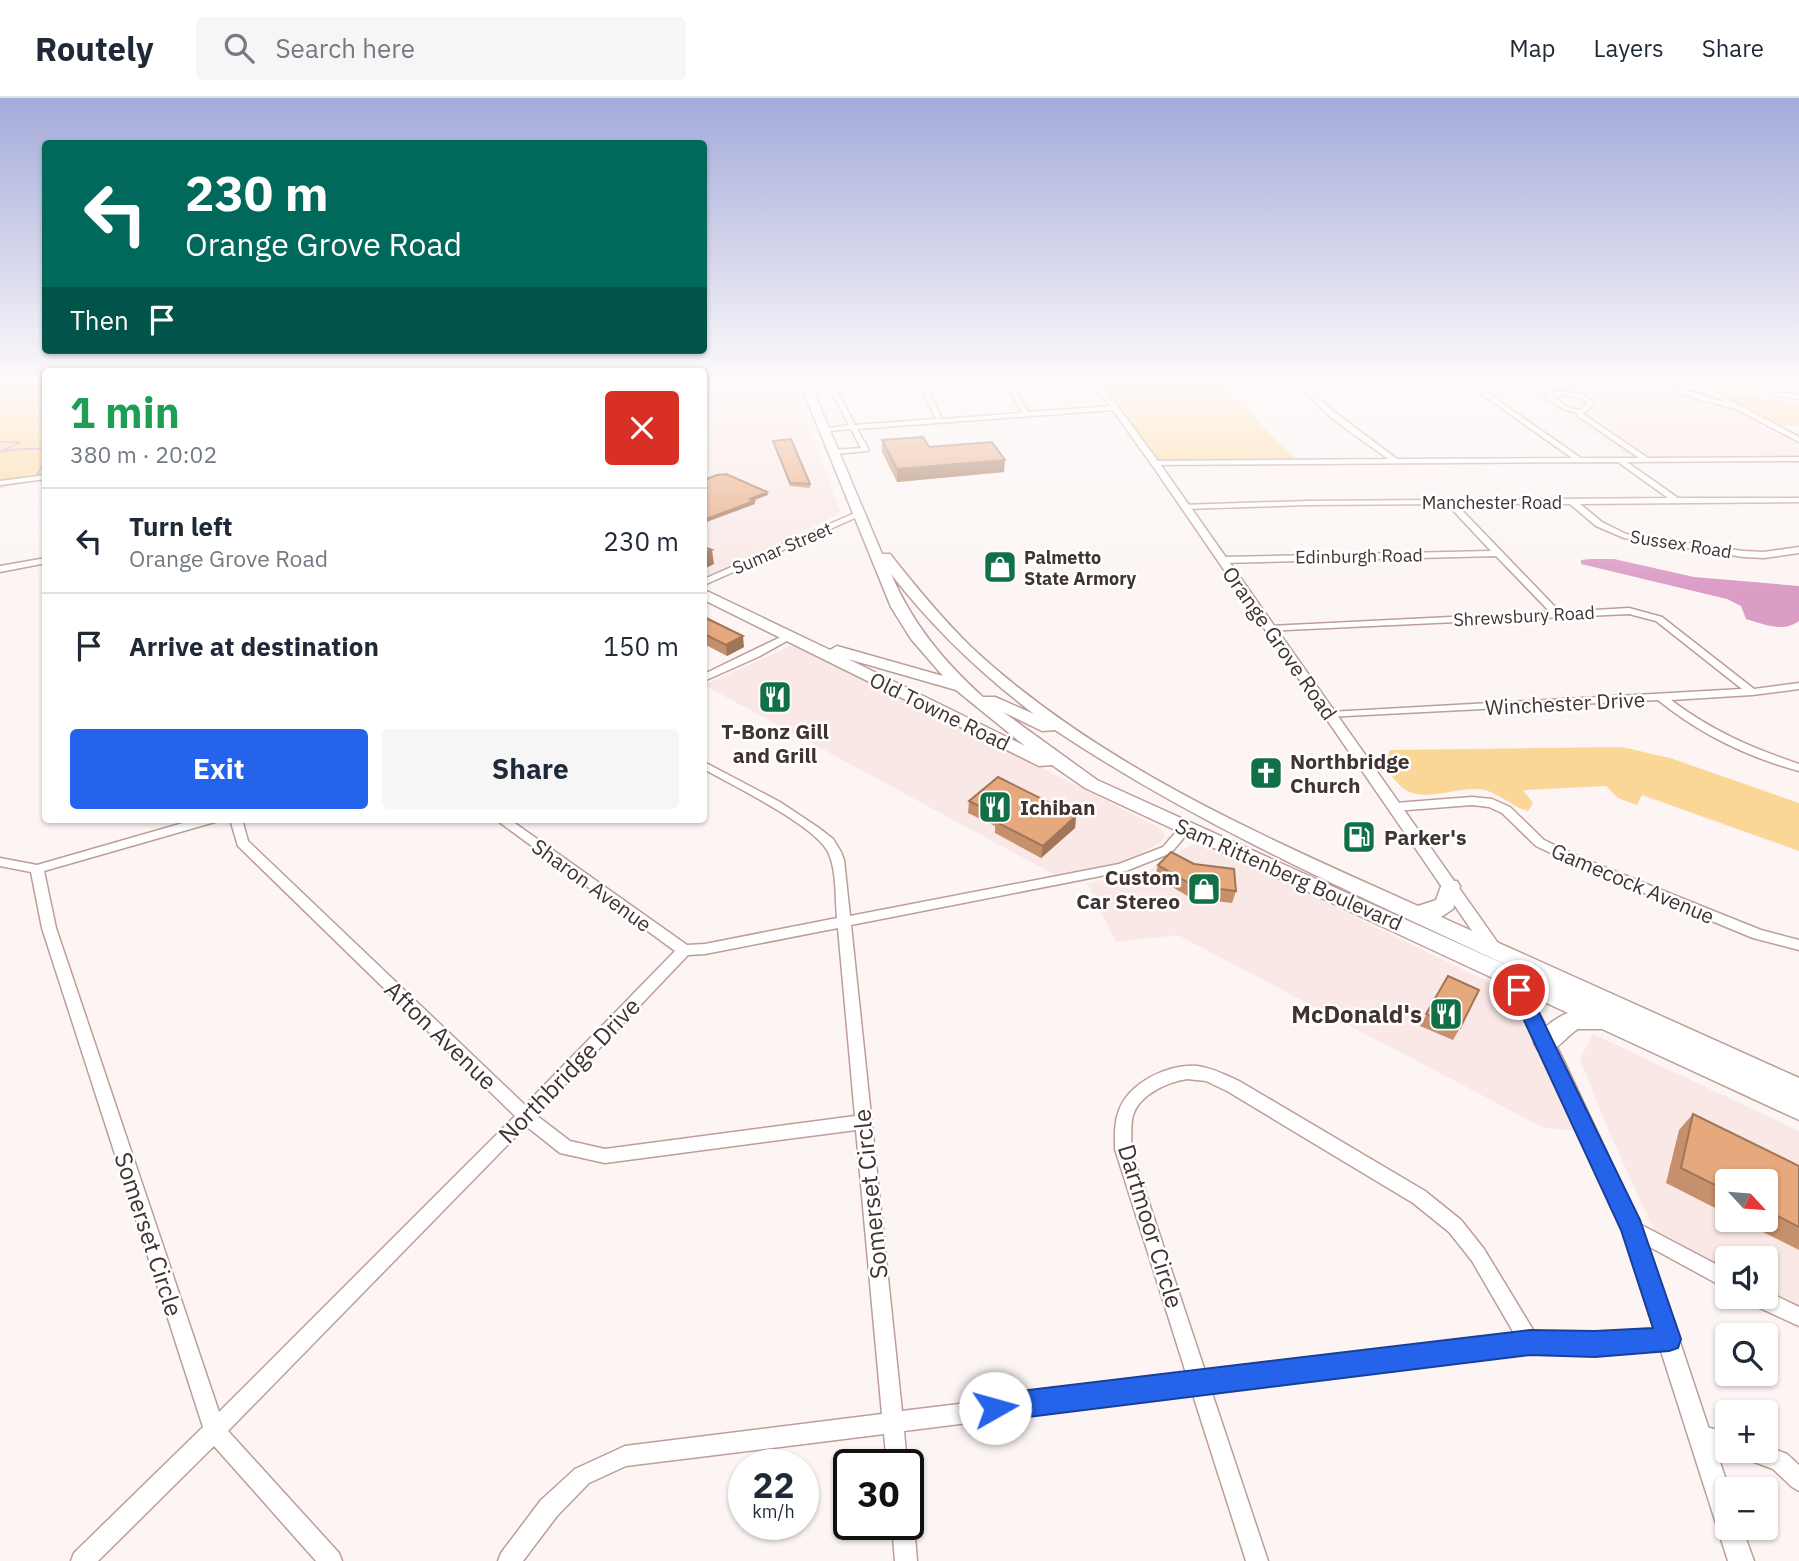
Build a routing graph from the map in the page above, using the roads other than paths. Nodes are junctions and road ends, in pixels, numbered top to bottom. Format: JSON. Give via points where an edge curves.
{"nodes":[{"id":1,"x":846,"y":451,"type":"edge"},
{"id":2,"x":1145,"y":451,"type":"edge"},
{"id":3,"x":1382,"y":451,"type":"edge"},
{"id":4,"x":1567,"y":451,"type":"edge"},
{"id":5,"x":1634,"y":451,"type":"edge"},
{"id":6,"x":835,"y":452,"type":"joint"},
{"id":7,"x":1645,"y":459,"type":"junction"},
{"id":8,"x":1799,"y":459,"type":"edge"},
{"id":9,"x":1579,"y":460,"type":"junction"},
{"id":10,"x":1619,"y":460,"type":"junction"},
{"id":11,"x":1395,"y":461,"type":"junction"},
{"id":12,"x":1155,"y":464,"type":"junction"},
{"id":13,"x":42,"y":470,"type":"edge"},
{"id":14,"x":0,"y":475,"type":"edge"},
{"id":15,"x":42,"y":478,"type":"edge"},
{"id":16,"x":0,"y":483,"type":"edge"},
{"id":17,"x":1799,"y":500,"type":"edge"},
{"id":18,"x":1677,"y":501,"type":"junction"},
{"id":19,"x":1449,"y":502,"type":"junction"},
{"id":20,"x":1573,"y":502,"type":"junction"},
{"id":21,"x":1185,"y":507,"type":"junction"},
{"id":22,"x":860,"y":514,"type":"junction"},
{"id":23,"x":868,"y":533,"type":"junction"},
{"id":24,"x":1799,"y":550,"type":"edge"},
{"id":25,"x":1497,"y":553,"type":"junction"},
{"id":26,"x":1222,"y":560,"type":"junction"},
{"id":27,"x":42,"y":562,"type":"edge"},
{"id":28,"x":0,"y":569,"type":"edge"},
{"id":29,"x":707,"y":581,"type":"edge"},
{"id":30,"x":707,"y":596,"type":"edge"},
{"id":31,"x":898,"y":607,"type":"junction"},
{"id":32,"x":1558,"y":615,"type":"junction"},
{"id":33,"x":1270,"y":629,"type":"junction"},
{"id":34,"x":790,"y":635,"type":"junction"},
{"id":35,"x":954,"y":639,"type":"junction"},
{"id":36,"x":707,"y":677,"type":"edge"},
{"id":37,"x":958,"y":686,"type":"junction"},
{"id":38,"x":1799,"y":686,"type":"edge"},
{"id":39,"x":1752,"y":692,"type":"junction"},
{"id":40,"x":1662,"y":698,"type":"junction"},
{"id":41,"x":1330,"y":715,"type":"junction"},
{"id":42,"x":1078,"y":740,"type":"junction"},
{"id":43,"x":707,"y":767,"type":"edge"},
{"id":44,"x":1799,"y":768,"type":"edge"},
{"id":45,"x":1091,"y":784,"type":"junction"},
{"id":46,"x":1178,"y":798,"type":"junction"},
{"id":47,"x":1395,"y":807,"type":"junction"},
{"id":48,"x":197,"y":823,"type":"edge"},
{"id":49,"x":237,"y":823,"type":"edge"},
{"id":50,"x":507,"y":823,"type":"edge"},
{"id":51,"x":1186,"y":828,"type":"junction"},
{"id":52,"x":1272,"y":848,"type":"junction"},
{"id":53,"x":0,"y":862,"type":"edge"},
{"id":54,"x":37,"y":869,"type":"junction"},
{"id":55,"x":1450,"y":886,"type":"junction"},
{"id":56,"x":1416,"y":914,"type":"junction"},
{"id":57,"x":844,"y":923,"type":"junction"},
{"id":58,"x":1799,"y":945,"type":"edge"},
{"id":59,"x":1493,"y":949,"type":"junction"},
{"id":60,"x":684,"y":950,"type":"junction"},
{"id":61,"x":1512,"y":976,"type":"junction"},
{"id":62,"x":1626,"y":1029,"type":"junction"},
{"id":63,"x":1546,"y":1043,"type":"junction"},
{"id":64,"x":1799,"y":1089,"type":"edge"},
{"id":65,"x":1799,"y":1109,"type":"edge"},
{"id":66,"x":526,"y":1116,"type":"junction"},
{"id":67,"x":863,"y":1122,"type":"junction"},
{"id":68,"x":1632,"y":1228,"type":"junction"},
{"id":69,"x":1715,"y":1273,"type":"edge"},
{"id":70,"x":1778,"y":1307,"type":"edge"},
{"id":71,"x":1799,"y":1317,"type":"edge"},
{"id":72,"x":1669,"y":1339,"type":"junction"},
{"id":73,"x":1530,"y":1343,"type":"junction"},
{"id":74,"x":1199,"y":1382,"type":"junction"},
{"id":75,"x":892,"y":1420,"type":"junction"},
{"id":76,"x":215,"y":1432,"type":"junction"},
{"id":77,"x":1700,"y":1436,"type":"junction"},
{"id":78,"x":1715,"y":1439,"type":"edge"},
{"id":79,"x":895,"y":1449,"type":"edge"},
{"id":80,"x":1778,"y":1460,"type":"edge"},
{"id":81,"x":1799,"y":1480,"type":"edge"},
{"id":82,"x":1715,"y":1482,"type":"edge"},
{"id":83,"x":904,"y":1540,"type":"edge"},
{"id":84,"x":1734,"y":1540,"type":"edge"},
{"id":85,"x":82,"y":1561,"type":"edge"},
{"id":86,"x":331,"y":1561,"type":"edge"},
{"id":87,"x":509,"y":1561,"type":"edge"},
{"id":88,"x":906,"y":1561,"type":"edge"},
{"id":89,"x":1257,"y":1561,"type":"edge"},
{"id":90,"x":1741,"y":1561,"type":"edge"}],
"edges":[{"from":1,"to":6,"type":"street"},
{"from":2,"to":12,"type":"street","name":"Orange Grove Road"},
{"from":3,"to":11,"type":"street"},
{"from":4,"to":9,"type":"street"},
{"from":5,"to":7,"type":"street"},
{"from":6,"to":22,"type":"main road","name":"Sam Rittenberg Boulevard"},
{"from":7,"to":8,"type":"street"},
{"from":7,"to":10,"type":"street"},
{"from":9,"to":10,"type":"street"},
{"from":9,"to":11,"type":"street"},
{"from":10,"to":18,"type":"street"},
{"from":11,"to":12,"type":"street"},
{"from":12,"to":21,"type":"street","name":"Orange Grove Road"},
{"from":13,"to":14,"type":"street"},
{"from":15,"to":16,"type":"street"},
{"from":17,"to":18,"type":"street","name":"Manchester Road"},
{"from":18,"to":20,"type":"street","name":"Manchester Road"},
{"from":19,"to":20,"type":"street","name":"Manchester Road"},
{"from":19,"to":21,"type":"street","name":"Manchester Road"},
{"from":19,"to":25,"type":"street"},
{"from":20,"to":24,"type":"street","name":"Sussex Road","via":[[1599,524],[1624,536],[1743,554]]},
{"from":21,"to":26,"type":"street","name":"Orange Grove Road"},
{"from":22,"to":23,"type":"main road","name":"Sam Rittenberg Boulevard"},
{"from":22,"to":29,"type":"street","name":"Sumar Street"},
{"from":23,"to":31,"type":"main road","name":"Sam Rittenberg Boulevard"},
{"from":23,"to":35,"type":"main road","name":"Sam Rittenberg Boulevard"},
{"from":25,"to":26,"type":"street","name":"Edinburgh Road"},
{"from":25,"to":32,"type":"street"},
{"from":26,"to":33,"type":"street","name":"Orange Grove Road"},
{"from":27,"to":28,"type":"street"},
{"from":30,"to":34,"type":"main road","name":"Old Towne Road"},
{"from":31,"to":35,"type":"main road","via":[[923,633]]},
{"from":31,"to":37,"type":"main road","name":"Sam Rittenberg Boulevard","via":[[917,638]]},
{"from":32,"to":33,"type":"street","name":"Shrewsbury Road"},
{"from":32,"to":39,"type":"street","name":"Shrewsbury Road","via":[[1629,611],[1659,620]]},
{"from":33,"to":41,"type":"street","name":"Orange Grove Road"},
{"from":34,"to":36,"type":"street"},
{"from":34,"to":37,"type":"main road","name":"Old Towne Road"},
{"from":34,"to":45,"type":"main road","name":"Old Towne Road"},
{"from":35,"to":42,"type":"main road","name":"Sam Rittenberg Boulevard","via":[[1000,681]]},
{"from":37,"to":42,"type":"main road","name":"Old Towne Road"},
{"from":37,"to":45,"type":"main road","name":"Sam Rittenberg Boulevard"},
{"from":38,"to":39,"type":"street","name":"Winchester Drive"},
{"from":39,"to":40,"type":"street","name":"Winchester Drive"},
{"from":40,"to":41,"type":"street","name":"Winchester Drive"},
{"from":40,"to":44,"type":"street","via":[[1724,741]]},
{"from":41,"to":47,"type":"street","name":"Orange Grove Road"},
{"from":42,"to":46,"type":"main road","name":"Sam Rittenberg Boulevard"},
{"from":43,"to":57,"type":"street","name":"Somerset Circle","via":[[802,821],[835,849]]},
{"from":45,"to":46,"type":"main road","via":[[1160,803]]},
{"from":45,"to":51,"type":"main road","name":"Sam Rittenberg Boulevard"},
{"from":46,"to":51,"type":"main road"},
{"from":46,"to":52,"type":"main road","name":"Sam Rittenberg Boulevard"},
{"from":47,"to":55,"type":"street","name":"Orange Grove Road"},
{"from":47,"to":58,"type":"street","name":"Gamecock Avenue","via":[[1492,803],[1506,810],[1540,843],[1580,862],[1758,934]]},
{"from":48,"to":54,"type":"street"},
{"from":49,"to":66,"type":"street","name":"Afton Avenue","via":[[242,843]]},
{"from":50,"to":60,"type":"street","name":"Sharon Avenue"},
{"from":51,"to":52,"type":"main road","via":[[1220,831]]},
{"from":51,"to":57,"type":"street","via":[[1167,850],[1121,869]]},
{"from":51,"to":61,"type":"main road","name":"Sam Rittenberg Boulevard"},
{"from":52,"to":56,"type":"main road","name":"Sam Rittenberg Boulevard"},
{"from":53,"to":54,"type":"street"},
{"from":54,"to":76,"type":"street","name":"Somerset Circle","via":[[49,928]]},
{"from":55,"to":56,"type":"main road","via":[[1446,904]]},
{"from":55,"to":59,"type":"street","name":"Orange Grove Road"},
{"from":56,"to":59,"type":"main road","name":"Sam Rittenberg Boulevard"},
{"from":57,"to":60,"type":"street"},
{"from":57,"to":67,"type":"street","name":"Somerset Circle"},
{"from":59,"to":61,"type":"street","name":"Orange Grove Road"},
{"from":59,"to":64,"type":"main road","name":"Sam Rittenberg Boulevard"},
{"from":60,"to":66,"type":"street","name":"Northbridge Drive"},
{"from":61,"to":62,"type":"main road","name":"Sam Rittenberg Boulevard"},
{"from":61,"to":63,"type":"street","name":"Orange Grove Road"},
{"from":62,"to":63,"type":"main road","via":[[1574,1020],[1561,1026]]},
{"from":62,"to":65,"type":"main road","name":"Sam Rittenberg Boulevard"},
{"from":63,"to":68,"type":"street","name":"Orange Grove Road"},
{"from":66,"to":67,"type":"street","name":"Afton Avenue","via":[[566,1148],[605,1156]]},
{"from":66,"to":76,"type":"street","name":"Northbridge Drive"},
{"from":67,"to":75,"type":"street","name":"Somerset Circle"},
{"from":68,"to":69,"type":"street"},
{"from":68,"to":72,"type":"street","name":"Orange Grove Road"},
{"from":70,"to":71,"type":"street"},
{"from":72,"to":73,"type":"street"},
{"from":72,"to":77,"type":"street","name":"Orange Grove Road"},
{"from":73,"to":74,"type":"street"},
{"from":73,"to":74,"type":"street","name":"Dartmoor Circle","via":[[1478,1255],[1455,1226],[1419,1196],[1233,1086],[1211,1076],[1179,1073],[1135,1098],[1126,1113],[1123,1149]]},
{"from":74,"to":75,"type":"street"},
{"from":74,"to":89,"type":"street","name":"Dartmoor Circle"},
{"from":75,"to":79,"type":"street","name":"Somerset Circle"},
{"from":75,"to":87,"type":"street","via":[[625,1455],[582,1476],[548,1508]]},
{"from":76,"to":85,"type":"street","name":"Northbridge Drive"},
{"from":76,"to":86,"type":"street","name":"Somerset Circle"},
{"from":77,"to":78,"type":"street"},
{"from":77,"to":82,"type":"street","name":"Orange Grove Road"},
{"from":80,"to":81,"type":"street"},
{"from":83,"to":88,"type":"street"},
{"from":84,"to":90,"type":"street"}]}
